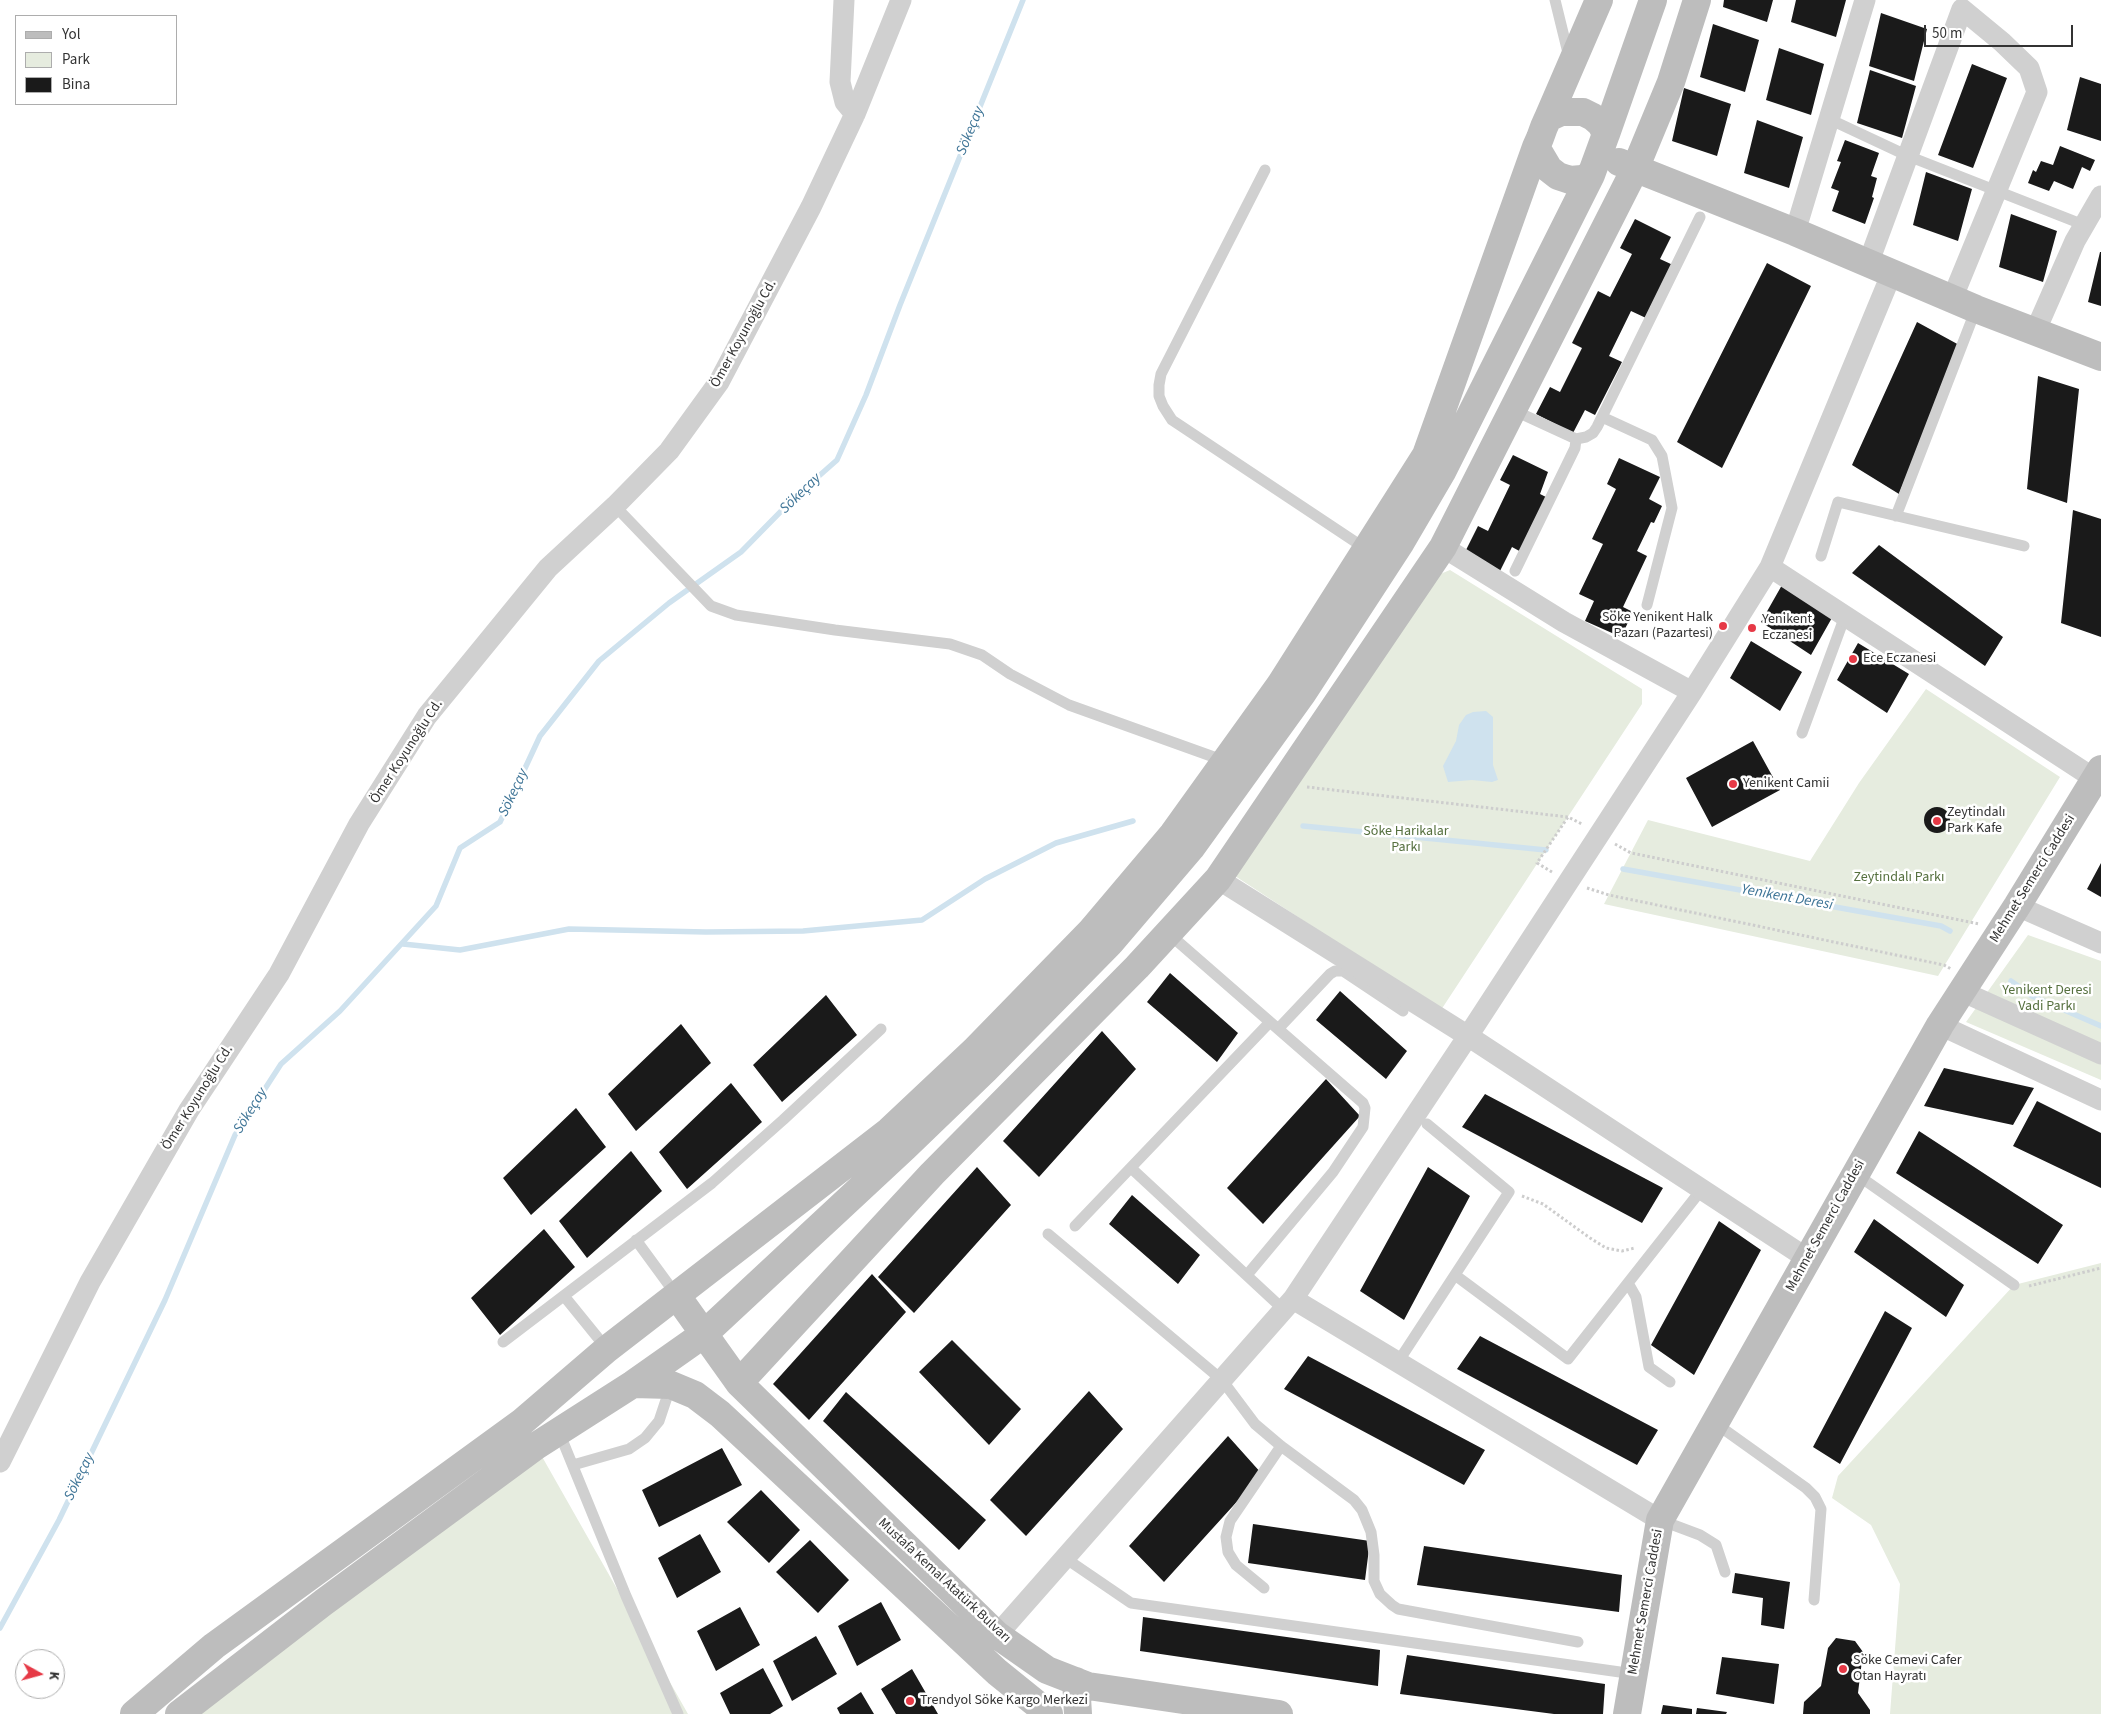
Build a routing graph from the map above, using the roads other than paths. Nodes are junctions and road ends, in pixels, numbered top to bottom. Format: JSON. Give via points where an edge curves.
{"nodes":[{"id":1,"x":844,"y":0,"type":"edge"},
{"id":2,"x":901,"y":0,"type":"edge"},
{"id":3,"x":1555,"y":0,"type":"edge"},
{"id":4,"x":1599,"y":0,"type":"edge"},
{"id":5,"x":1653,"y":0,"type":"edge"},
{"id":6,"x":1697,"y":0,"type":"edge"},
{"id":7,"x":1865,"y":0,"type":"edge"},
{"id":8,"x":1571,"y":63,"type":"junction"},
{"id":9,"x":855,"y":114,"type":"junction"},
{"id":10,"x":1548,"y":118,"type":"junction"},
{"id":11,"x":1829,"y":119,"type":"junction"},
{"id":12,"x":1536,"y":147,"type":"junction"},
{"id":13,"x":1599,"y":154,"type":"junction"},
{"id":14,"x":1908,"y":156,"type":"junction"},
{"id":15,"x":1635,"y":169,"type":"junction"},
{"id":16,"x":1266,"y":170,"type":"dead end"},
{"id":17,"x":1996,"y":190,"type":"junction"},
{"id":18,"x":2101,"y":196,"type":"edge"},
{"id":19,"x":1700,"y":217,"type":"dead end"},
{"id":20,"x":2084,"y":225,"type":"junction"},
{"id":21,"x":1795,"y":232,"type":"junction"},
{"id":22,"x":1880,"y":269,"type":"junction"},
{"id":23,"x":1964,"y":304,"type":"junction"},
{"id":24,"x":2035,"y":332,"type":"junction"},
{"id":25,"x":2101,"y":357,"type":"edge"},
{"id":26,"x":1514,"y":410,"type":"junction"},
{"id":27,"x":1602,"y":417,"type":"junction"},
{"id":28,"x":1576,"y":439,"type":"junction"},
{"id":29,"x":615,"y":506,"type":"junction"},
{"id":30,"x":1896,"y":516,"type":"junction"},
{"id":31,"x":2024,"y":546,"type":"dead end"},
{"id":32,"x":1444,"y":547,"type":"junction"},
{"id":33,"x":1366,"y":549,"type":"junction"},
{"id":34,"x":1821,"y":556,"type":"dead end"},
{"id":35,"x":1770,"y":567,"type":"junction"},
{"id":36,"x":1515,"y":571,"type":"dead end"},
{"id":37,"x":1647,"y":605,"type":"dead end"},
{"id":38,"x":1845,"y":616,"type":"junction"},
{"id":39,"x":1692,"y":692,"type":"junction"},
{"id":40,"x":1802,"y":733,"type":"dead end"},
{"id":41,"x":1225,"y":761,"type":"junction"},
{"id":42,"x":2098,"y":774,"type":"edge"},
{"id":43,"x":1218,"y":879,"type":"junction"},
{"id":44,"x":2017,"y":906,"type":"junction"},
{"id":45,"x":1168,"y":933,"type":"junction"},
{"id":46,"x":2101,"y":943,"type":"edge"},
{"id":47,"x":1965,"y":986,"type":"junction"},
{"id":48,"x":1403,"y":1011,"type":"dead end"},
{"id":49,"x":1940,"y":1025,"type":"junction"},
{"id":50,"x":1274,"y":1026,"type":"junction"},
{"id":51,"x":881,"y":1029,"type":"dead end"},
{"id":52,"x":1468,"y":1036,"type":"junction"},
{"id":53,"x":2101,"y":1054,"type":"edge"},
{"id":54,"x":2101,"y":1100,"type":"edge"},
{"id":55,"x":1427,"y":1124,"type":"dead end"},
{"id":56,"x":1131,"y":1168,"type":"junction"},
{"id":57,"x":1856,"y":1174,"type":"junction"},
{"id":58,"x":1702,"y":1189,"type":"junction"},
{"id":59,"x":1075,"y":1226,"type":"dead end"},
{"id":60,"x":1048,"y":1234,"type":"dead end"},
{"id":61,"x":636,"y":1240,"type":"junction"},
{"id":62,"x":1808,"y":1259,"type":"junction"},
{"id":63,"x":1247,"y":1275,"type":"junction"},
{"id":64,"x":1455,"y":1275,"type":"junction"},
{"id":65,"x":1628,"y":1283,"type":"junction"},
{"id":66,"x":2014,"y":1286,"type":"road end"},
{"id":67,"x":564,"y":1296,"type":"junction"},
{"id":68,"x":676,"y":1296,"type":"junction"},
{"id":69,"x":1289,"y":1305,"type":"junction"},
{"id":70,"x":704,"y":1334,"type":"junction"},
{"id":71,"x":503,"y":1342,"type":"dead end"},
{"id":72,"x":607,"y":1349,"type":"junction"},
{"id":73,"x":1398,"y":1362,"type":"junction"},
{"id":74,"x":1222,"y":1380,"type":"junction"},
{"id":75,"x":1670,"y":1382,"type":"dead end"},
{"id":76,"x":634,"y":1384,"type":"junction"},
{"id":77,"x":739,"y":1384,"type":"junction"},
{"id":78,"x":671,"y":1385,"type":"junction"},
{"id":79,"x":1715,"y":1423,"type":"junction"},
{"id":80,"x":559,"y":1432,"type":"junction"},
{"id":81,"x":1281,"y":1446,"type":"junction"},
{"id":82,"x":0,"y":1462,"type":"edge"},
{"id":83,"x":573,"y":1465,"type":"junction"},
{"id":84,"x":1660,"y":1520,"type":"junction"},
{"id":85,"x":1065,"y":1558,"type":"junction"},
{"id":86,"x":1724,"y":1572,"type":"dead end"},
{"id":87,"x":1264,"y":1588,"type":"dead end"},
{"id":88,"x":1814,"y":1600,"type":"dead end"},
{"id":89,"x":997,"y":1635,"type":"junction"},
{"id":90,"x":1578,"y":1642,"type":"dead end"},
{"id":91,"x":1634,"y":1674,"type":"junction"},
{"id":92,"x":1076,"y":1681,"type":"junction"},
{"id":93,"x":134,"y":1714,"type":"edge"},
{"id":94,"x":179,"y":1714,"type":"edge"},
{"id":95,"x":678,"y":1714,"type":"edge"},
{"id":96,"x":1049,"y":1714,"type":"edge"},
{"id":97,"x":1078,"y":1714,"type":"edge"},
{"id":98,"x":1280,"y":1714,"type":"edge"},
{"id":99,"x":1627,"y":1714,"type":"edge"}],
"edges":[{"from":1,"to":9,"type":"street","via":[[840,82],[845,102]]},
{"from":2,"to":9,"type":"street","name":"Ömer Koyunoğlu Cd."},
{"from":3,"to":8,"type":"lane"},
{"from":4,"to":8,"type":"main road"},
{"from":5,"to":13,"type":"main road"},
{"from":6,"to":15,"type":"main road","via":[[1671,82]]},
{"from":7,"to":11,"type":"street"},
{"from":8,"to":10,"type":"main road"},
{"from":9,"to":29,"type":"street","name":"Ömer Koyunoğlu Cd.","via":[[811,207],[719,382],[669,451]]},
{"from":10,"to":12,"type":"main road"},
{"from":10,"to":13,"type":"main road","via":[[1561,112],[1583,112],[1593,117],[1601,124]]},
{"from":11,"to":14,"type":"lane"},
{"from":11,"to":21,"type":"street"},
{"from":12,"to":13,"type":"main road","via":[[1549,169],[1570,180],[1582,179]]},
{"from":12,"to":33,"type":"main road","via":[[1426,455]]},
{"from":13,"to":15,"type":"main road"},
{"from":13,"to":70,"type":"main road","via":[[1442,472],[1302,694],[1191,848],[1110,943],[985,1070]]},
{"from":14,"to":17,"type":"lane"},
{"from":14,"to":17,"type":"street","via":[[1962,9],[2029,68],[2037,92]]},
{"from":14,"to":22,"type":"street"},
{"from":15,"to":21,"type":"main road"},
{"from":15,"to":26,"type":"main road"},
{"from":16,"to":33,"type":"lane","via":[[1161,374],[1159,396],[1172,420]]},
{"from":17,"to":20,"type":"lane"},
{"from":17,"to":23,"type":"street"},
{"from":18,"to":20,"type":"street"},
{"from":19,"to":27,"type":"lane"},
{"from":20,"to":24,"type":"street"},
{"from":21,"to":22,"type":"main road"},
{"from":22,"to":23,"type":"main road"},
{"from":22,"to":35,"type":"street"},
{"from":23,"to":24,"type":"main road"},
{"from":23,"to":30,"type":"lane"},
{"from":24,"to":25,"type":"main road"},
{"from":26,"to":28,"type":"lane"},
{"from":26,"to":32,"type":"main road"},
{"from":27,"to":28,"type":"lane","via":[[1593,433]]},
{"from":27,"to":37,"type":"lane","via":[[1652,440],[1662,456],[1672,508]]},
{"from":28,"to":36,"type":"lane","via":[[1575,448]]},
{"from":29,"to":41,"type":"lane","via":[[711,606],[746,616],[950,644],[982,654],[1010,674],[1069,706]]},
{"from":29,"to":82,"type":"street","name":"Ömer Koyunoğlu Cd.","via":[[548,568],[427,716],[359,824],[279,974],[189,1110],[105,1256]]},
{"from":30,"to":31,"type":"lane"},
{"from":30,"to":34,"type":"lane","via":[[1838,502]]},
{"from":32,"to":39,"type":"street","via":[[1564,622]]},
{"from":32,"to":43,"type":"main road"},
{"from":33,"to":41,"type":"main road","via":[[1280,685]]},
{"from":35,"to":38,"type":"street"},
{"from":35,"to":39,"type":"street"},
{"from":38,"to":40,"type":"lane"},
{"from":38,"to":42,"type":"street"},
{"from":39,"to":52,"type":"street"},
{"from":41,"to":68,"type":"main road","via":[[1173,834],[1091,931],[974,1051],[889,1131]]},
{"from":42,"to":44,"type":"main road","name":"Mehmet Semerci Caddesi"},
{"from":43,"to":45,"type":"main road"},
{"from":43,"to":52,"type":"street"},
{"from":44,"to":46,"type":"street"},
{"from":44,"to":47,"type":"main road","name":"Mehmet Semerci Caddesi"},
{"from":45,"to":50,"type":"lane"},
{"from":45,"to":77,"type":"main road","via":[[932,1174]]},
{"from":47,"to":49,"type":"main road","name":"Mehmet Semerci Caddesi"},
{"from":47,"to":53,"type":"street"},
{"from":48,"to":50,"type":"lane","via":[[1343,971],[1335,971]]},
{"from":49,"to":54,"type":"street"},
{"from":49,"to":57,"type":"main road","name":"Mehmet Semerci Caddesi"},
{"from":50,"to":56,"type":"lane"},
{"from":50,"to":63,"type":"lane","via":[[1363,1103],[1365,1121],[1333,1172]]},
{"from":51,"to":61,"type":"lane","via":[[712,1183]]},
{"from":52,"to":58,"type":"street"},
{"from":52,"to":69,"type":"street"},
{"from":55,"to":64,"type":"lane","via":[[1509,1192]]},
{"from":56,"to":59,"type":"lane"},
{"from":56,"to":63,"type":"lane"},
{"from":57,"to":62,"type":"main road","name":"Mehmet Semerci Caddesi"},
{"from":57,"to":66,"type":"lane"},
{"from":58,"to":62,"type":"street"},
{"from":58,"to":65,"type":"lane"},
{"from":60,"to":74,"type":"lane"},
{"from":61,"to":67,"type":"lane"},
{"from":61,"to":68,"type":"lane"},
{"from":62,"to":79,"type":"main road","name":"Mehmet Semerci Caddesi"},
{"from":63,"to":69,"type":"lane"},
{"from":64,"to":65,"type":"lane","via":[[1568,1359]]},
{"from":64,"to":73,"type":"lane"},
{"from":65,"to":75,"type":"lane","via":[[1636,1297],[1649,1367]]},
{"from":67,"to":71,"type":"lane"},
{"from":67,"to":72,"type":"lane"},
{"from":68,"to":70,"type":"main road","name":"Mustafa Kemal Atatürk Bulvarı"},
{"from":68,"to":72,"type":"main road"},
{"from":69,"to":73,"type":"street"},
{"from":69,"to":74,"type":"street"},
{"from":70,"to":76,"type":"main road"},
{"from":70,"to":77,"type":"main road","name":"Mustafa Kemal Atatürk Bulvarı"},
{"from":72,"to":76,"type":"main road"},
{"from":72,"to":93,"type":"main road","via":[[522,1422],[214,1646]]},
{"from":73,"to":84,"type":"street"},
{"from":74,"to":81,"type":"lane","via":[[1256,1424]]},
{"from":74,"to":85,"type":"street"},
{"from":76,"to":78,"type":"main road"},
{"from":76,"to":80,"type":"main road"},
{"from":77,"to":89,"type":"main road","name":"Mustafa Kemal Atatürk Bulvarı"},
{"from":78,"to":83,"type":"lane","via":[[659,1421],[645,1438],[629,1450]]},
{"from":78,"to":96,"type":"main road","via":[[696,1396],[720,1414],[997,1672]]},
{"from":79,"to":84,"type":"main road","name":"Mehmet Semerci Caddesi"},
{"from":79,"to":88,"type":"lane","via":[[1815,1497],[1821,1509]]},
{"from":80,"to":83,"type":"lane"},
{"from":80,"to":94,"type":"main road","via":[[324,1602]]},
{"from":81,"to":87,"type":"lane","via":[[1230,1521],[1226,1536],[1228,1552],[1236,1565]]},
{"from":81,"to":90,"type":"lane","via":[[1354,1500],[1362,1510],[1371,1532],[1374,1581],[1380,1594],[1392,1605]]},
{"from":83,"to":95,"type":"lane"},
{"from":84,"to":86,"type":"lane","via":[[1700,1535],[1716,1545]]},
{"from":84,"to":91,"type":"main road","name":"Mehmet Semerci Caddesi"},
{"from":85,"to":89,"type":"street"},
{"from":85,"to":91,"type":"lane","via":[[1131,1603]]},
{"from":89,"to":92,"type":"main road","name":"Mustafa Kemal Atatürk Bulvarı","via":[[1048,1670]]},
{"from":91,"to":99,"type":"main road","name":"Mehmet Semerci Caddesi"},
{"from":92,"to":97,"type":"main road"},
{"from":92,"to":98,"type":"main road","name":"Mustafa Kemal Atatürk Bulvarı","via":[[1088,1686]]}]}
